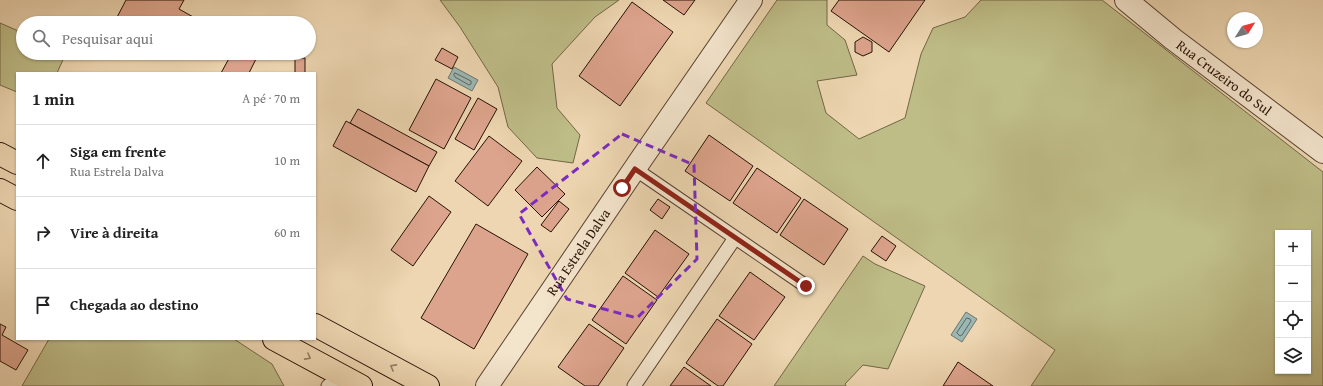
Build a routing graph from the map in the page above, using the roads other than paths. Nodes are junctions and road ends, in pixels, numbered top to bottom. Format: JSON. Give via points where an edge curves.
{"nodes":[{"id":1,"x":751,"y":0,"type":"edge"},
{"id":2,"x":1126,"y":0,"type":"edge"},
{"id":3,"x":1323,"y":152,"type":"edge"},
{"id":4,"x":0,"y":154,"type":"edge"},
{"id":5,"x":16,"y":162,"type":"edge"},
{"id":6,"x":635,"y":169,"type":"junction"},
{"id":7,"x":0,"y":190,"type":"edge"},
{"id":8,"x":16,"y":198,"type":"edge"},
{"id":9,"x":735,"y":238,"type":"junction"},
{"id":10,"x":806,"y":286,"type":"dead end"},
{"id":11,"x":316,"y":326,"type":"edge"},
{"id":12,"x":275,"y":340,"type":"edge"},
{"id":13,"x":335,"y":381,"type":"edge"},
{"id":14,"x":361,"y":386,"type":"edge"},
{"id":15,"x":428,"y":386,"type":"edge"},
{"id":16,"x":487,"y":386,"type":"edge"},
{"id":17,"x":634,"y":386,"type":"edge"}],
"edges":[{"from":1,"to":6,"type":"street","name":"Rua Estrela Dalva"},
{"from":2,"to":3,"type":"street","name":"Rua Cruzeiro do Sul"},
{"from":4,"to":5,"type":"main road"},
{"from":6,"to":9,"type":"lane"},
{"from":6,"to":16,"type":"street","name":"Rua Estrela Dalva"},
{"from":7,"to":8,"type":"main road"},
{"from":9,"to":10,"type":"lane"},
{"from":9,"to":17,"type":"lane"},
{"from":15,"to":11,"type":"main road","one_way":true},
{"from":12,"to":13,"type":"main road","one_way":true},
{"from":13,"to":14,"type":"main road"}]}
